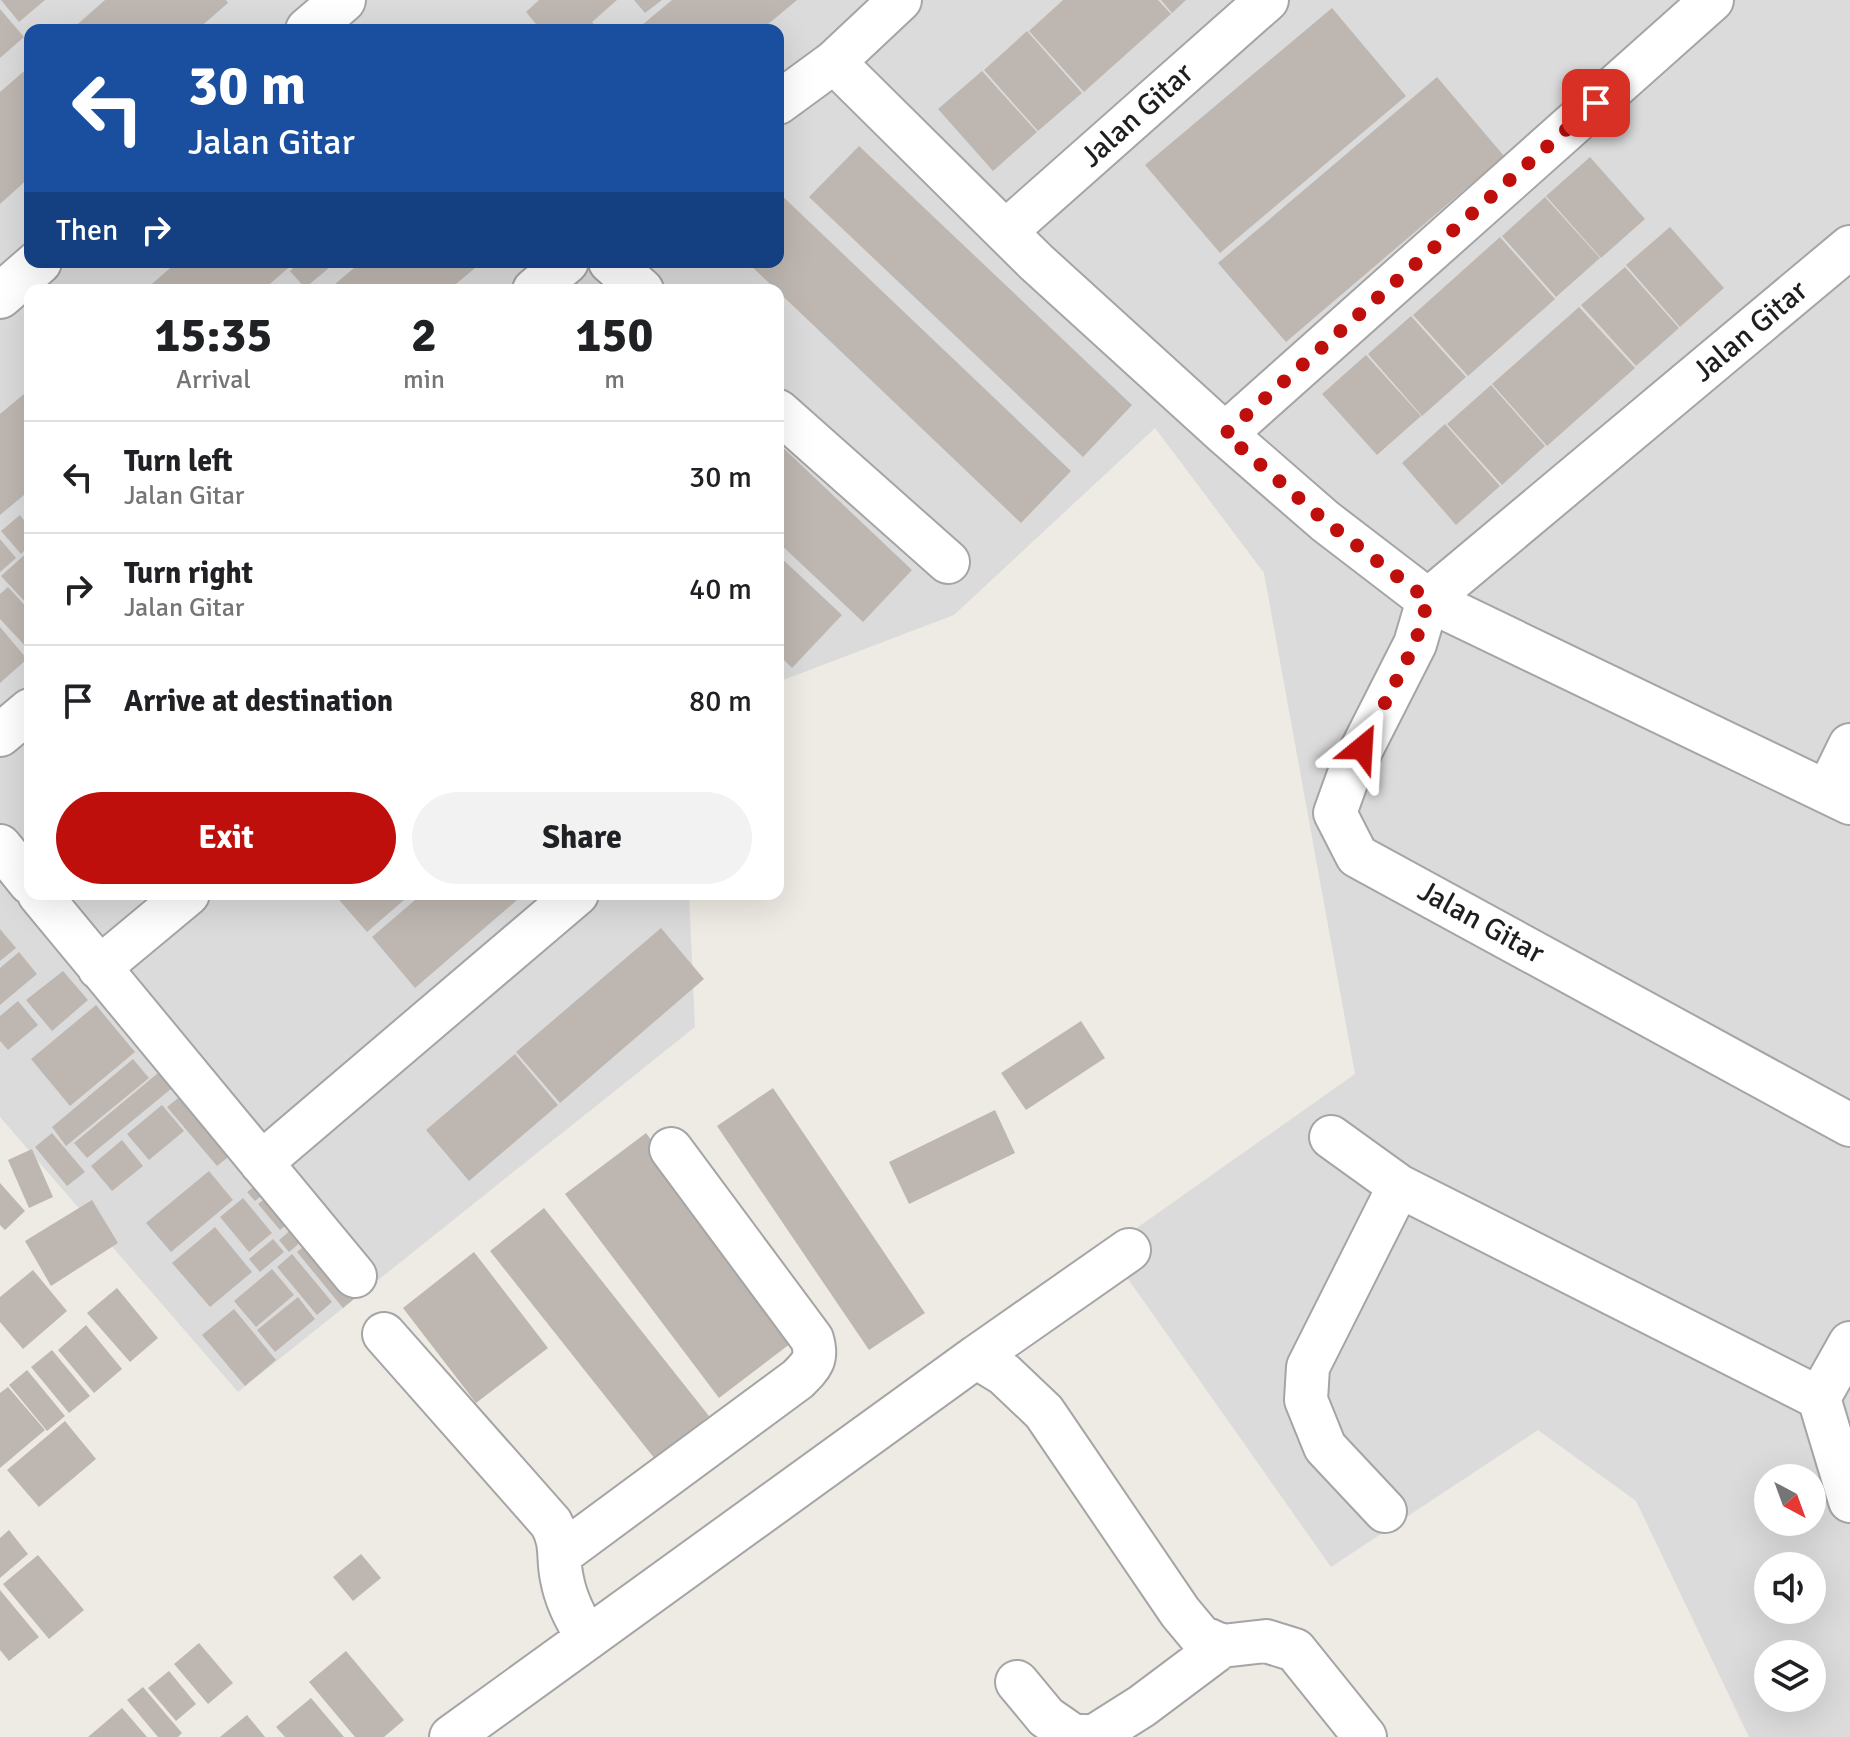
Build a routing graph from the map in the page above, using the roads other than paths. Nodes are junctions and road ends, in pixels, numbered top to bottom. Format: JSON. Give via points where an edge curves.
{"nodes":[{"id":1,"x":343,"y":0,"type":"edge"},
{"id":2,"x":900,"y":0,"type":"edge"},
{"id":3,"x":1267,"y":0,"type":"edge"},
{"id":4,"x":1712,"y":0,"type":"edge"},
{"id":5,"x":315,"y":24,"type":"edge"},
{"id":6,"x":834,"y":62,"type":"junction"},
{"id":7,"x":784,"y":99,"type":"edge"},
{"id":8,"x":1006,"y":231,"type":"junction"},
{"id":9,"x":1850,"y":247,"type":"edge"},
{"id":10,"x":32,"y":268,"type":"edge"},
{"id":11,"x":560,"y":268,"type":"edge"},
{"id":12,"x":617,"y":268,"type":"edge"},
{"id":13,"x":541,"y":284,"type":"edge"},
{"id":14,"x":635,"y":284,"type":"edge"},
{"id":15,"x":0,"y":296,"type":"edge"},
{"id":16,"x":784,"y":416,"type":"edge"},
{"id":17,"x":1225,"y":434,"type":"junction"},
{"id":18,"x":948,"y":562,"type":"dead end"},
{"id":19,"x":1428,"y":600,"type":"junction"},
{"id":20,"x":24,"y":715,"type":"edge"},
{"id":21,"x":0,"y":735,"type":"edge"},
{"id":22,"x":1850,"y":745,"type":"edge"},
{"id":23,"x":1838,"y":797,"type":"edge"},
{"id":24,"x":0,"y":846,"type":"edge"},
{"id":25,"x":24,"y":876,"type":"edge"},
{"id":26,"x":44,"y":900,"type":"edge"},
{"id":27,"x":181,"y":900,"type":"edge"},
{"id":28,"x":570,"y":900,"type":"edge"},
{"id":29,"x":99,"y":968,"type":"junction"},
{"id":30,"x":1850,"y":1125,"type":"edge"},
{"id":31,"x":1331,"y":1137,"type":"dead end"},
{"id":32,"x":671,"y":1149,"type":"dead end"},
{"id":33,"x":261,"y":1163,"type":"junction"},
{"id":34,"x":1399,"y":1186,"type":"junction"},
{"id":35,"x":1129,"y":1250,"type":"dead end"},
{"id":36,"x":355,"y":1276,"type":"dead end"},
{"id":37,"x":384,"y":1334,"type":"dead end"},
{"id":38,"x":1850,"y":1343,"type":"edge"},
{"id":39,"x":976,"y":1357,"type":"junction"},
{"id":40,"x":1819,"y":1398,"type":"junction"},
{"id":41,"x":1850,"y":1501,"type":"edge"},
{"id":42,"x":1385,"y":1511,"type":"dead end"},
{"id":43,"x":561,"y":1554,"type":"junction"},
{"id":44,"x":588,"y":1638,"type":"junction"},
{"id":45,"x":1222,"y":1646,"type":"junction"},
{"id":46,"x":1017,"y":1682,"type":"dead end"},
{"id":47,"x":451,"y":1737,"type":"edge"},
{"id":48,"x":1365,"y":1737,"type":"edge"}],
"edges":[{"from":1,"to":5,"type":"street"},
{"from":2,"to":6,"type":"street"},
{"from":3,"to":8,"type":"street","name":"Jalan Gitar"},
{"from":4,"to":17,"type":"street"},
{"from":6,"to":7,"type":"street"},
{"from":6,"to":8,"type":"street"},
{"from":8,"to":17,"type":"street"},
{"from":9,"to":19,"type":"street","name":"Jalan Gitar"},
{"from":10,"to":15,"type":"street"},
{"from":11,"to":13,"type":"street"},
{"from":12,"to":14,"type":"street"},
{"from":16,"to":18,"type":"street"},
{"from":17,"to":19,"type":"street","via":[[1325,521]]},
{"from":19,"to":23,"type":"street"},
{"from":19,"to":30,"type":"street","name":"Jalan Gitar","via":[[1415,644],[1349,774],[1335,813],[1357,856]]},
{"from":20,"to":21,"type":"street"},
{"from":22,"to":23,"type":"street"},
{"from":24,"to":25,"type":"street"},
{"from":26,"to":29,"type":"street"},
{"from":27,"to":29,"type":"street"},
{"from":28,"to":33,"type":"street"},
{"from":29,"to":33,"type":"street"},
{"from":31,"to":34,"type":"street"},
{"from":32,"to":43,"type":"street","via":[[812,1339],[816,1354],[798,1379]]},
{"from":33,"to":36,"type":"street"},
{"from":34,"to":40,"type":"street"},
{"from":34,"to":42,"type":"street","via":[[1308,1367],[1306,1400],[1325,1447]]},
{"from":35,"to":39,"type":"street"},
{"from":37,"to":43,"type":"street","via":[[551,1523]]},
{"from":38,"to":40,"type":"street"},
{"from":39,"to":44,"type":"street"},
{"from":39,"to":45,"type":"street","via":[[1004,1374],[1044,1412],[1180,1612],[1200,1636]]},
{"from":40,"to":41,"type":"street"},
{"from":43,"to":44,"type":"street","via":[[567,1599]]},
{"from":44,"to":47,"type":"street"},
{"from":45,"to":46,"type":"street","via":[[1093,1737],[1072,1735],[1046,1717]]},
{"from":45,"to":48,"type":"street","via":[[1266,1641],[1295,1650]]}]}
